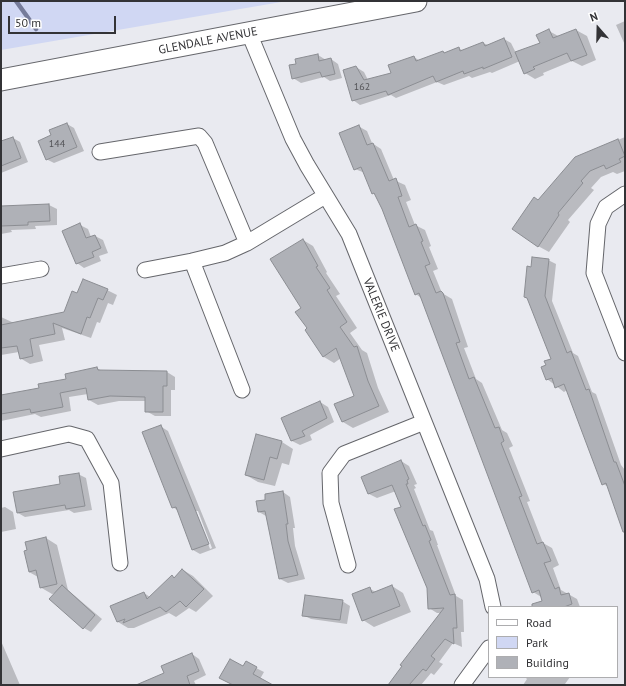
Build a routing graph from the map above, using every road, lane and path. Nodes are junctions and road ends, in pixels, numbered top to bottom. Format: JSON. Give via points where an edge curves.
{"nodes":[{"id":1,"x":416,"y":1,"type":"edge"},
{"id":2,"x":249,"y":33,"type":"junction"},
{"id":3,"x":1,"y":80,"type":"edge"},
{"id":4,"x":100,"y":152,"type":"dead end"},
{"id":5,"x":625,"y":194,"type":"edge"},
{"id":6,"x":326,"y":196,"type":"junction"},
{"id":7,"x":247,"y":243,"type":"junction"},
{"id":8,"x":192,"y":261,"type":"junction"},
{"id":9,"x":41,"y":269,"type":"dead end"},
{"id":10,"x":145,"y":270,"type":"dead end"},
{"id":11,"x":1,"y":276,"type":"edge"},
{"id":12,"x":625,"y":353,"type":"edge"},
{"id":13,"x":242,"y":390,"type":"dead end"},
{"id":14,"x":424,"y":422,"type":"junction"},
{"id":15,"x":1,"y":449,"type":"edge"},
{"id":16,"x":120,"y":563,"type":"dead end"},
{"id":17,"x":348,"y":566,"type":"dead end"},
{"id":18,"x":493,"y":606,"type":"edge"},
{"id":19,"x":488,"y":649,"type":"edge"},
{"id":20,"x":462,"y":685,"type":"edge"}],
"edges":[{"from":1,"to":2,"type":"main road","name":"GLENDALE AVENUE"},
{"from":2,"to":3,"type":"main road","name":"GLENDALE AVENUE"},
{"from":2,"to":6,"type":"street","name":"VALERIE DRIVE","via":[[293,139]]},
{"from":4,"to":7,"type":"street","via":[[199,136]]},
{"from":5,"to":12,"type":"street","via":[[606,207],[598,224],[594,273]]},
{"from":6,"to":7,"type":"street"},
{"from":6,"to":14,"type":"street","name":"VALERIE DRIVE","via":[[349,234]]},
{"from":7,"to":8,"type":"street","via":[[225,253]]},
{"from":8,"to":10,"type":"street"},
{"from":8,"to":13,"type":"street"},
{"from":9,"to":11,"type":"street"},
{"from":14,"to":17,"type":"street","via":[[344,454],[330,473],[331,503]]},
{"from":14,"to":18,"type":"street","name":"VALERIE DRIVE","via":[[486,579]]},
{"from":15,"to":16,"type":"street","via":[[69,434],[87,439],[111,483]]},
{"from":19,"to":20,"type":"street"}]}
